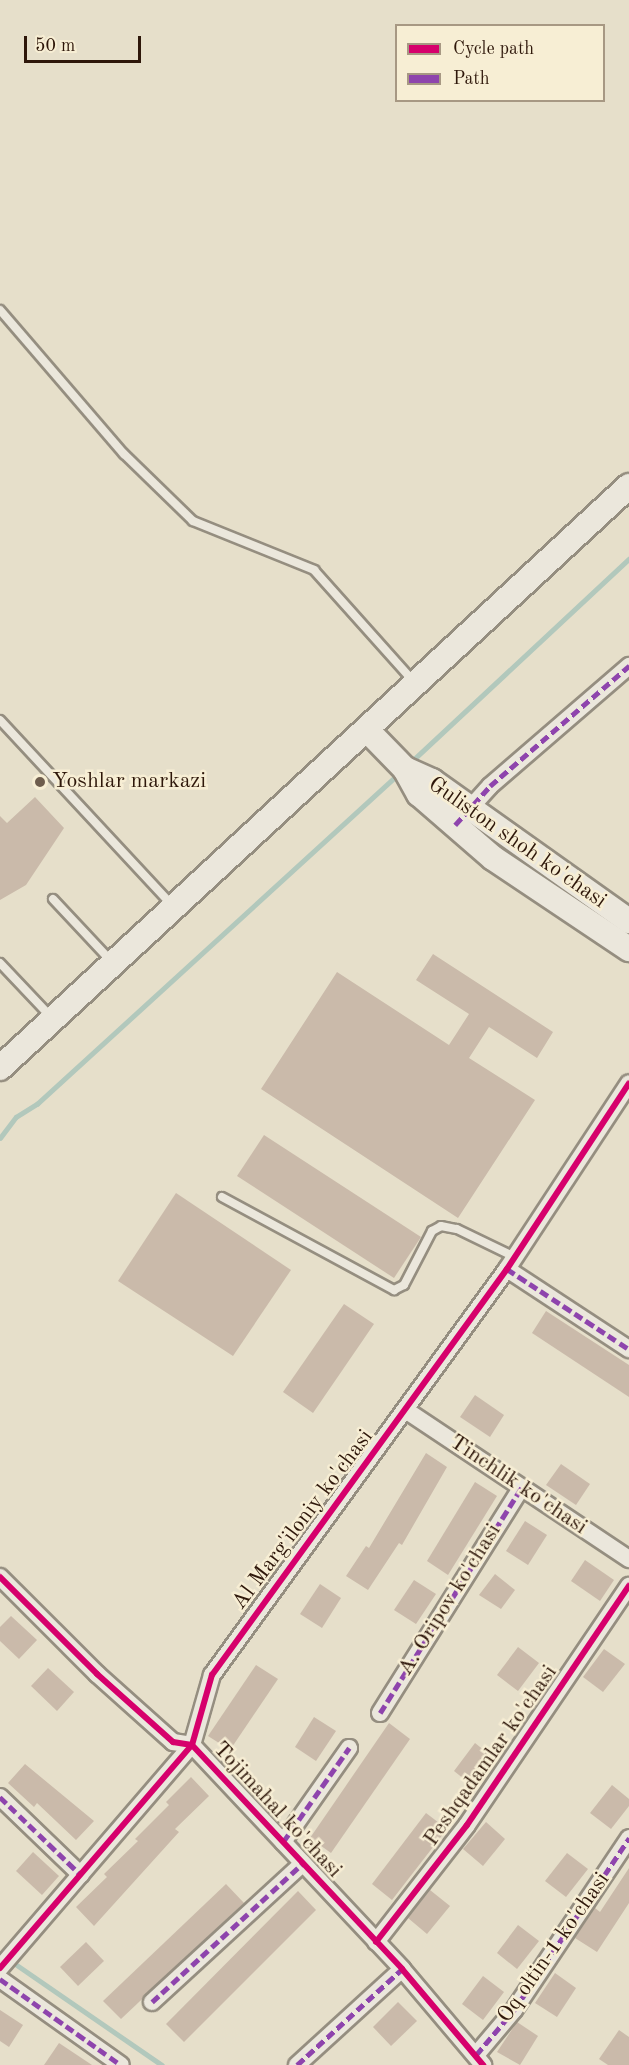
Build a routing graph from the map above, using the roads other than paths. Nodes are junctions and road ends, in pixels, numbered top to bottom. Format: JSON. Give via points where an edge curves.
{"nodes":[{"id":1,"x":0,"y":310,"type":"edge"},
{"id":2,"x":629,"y":486,"type":"edge"},
{"id":3,"x":629,"y":666,"type":"edge"},
{"id":4,"x":416,"y":683,"type":"junction"},
{"id":5,"x":0,"y":720,"type":"edge"},
{"id":6,"x":373,"y":736,"type":"junction"},
{"id":7,"x":462,"y":817,"type":"junction"},
{"id":8,"x":53,"y":898,"type":"dead end"},
{"id":9,"x":175,"y":908,"type":"junction"},
{"id":10,"x":629,"y":921,"type":"edge"},
{"id":11,"x":629,"y":949,"type":"edge"},
{"id":12,"x":0,"y":963,"type":"edge"},
{"id":13,"x":114,"y":964,"type":"junction"},
{"id":14,"x":53,"y":1020,"type":"junction"},
{"id":15,"x":0,"y":1068,"type":"edge"},
{"id":16,"x":629,"y":1083,"type":"edge"},
{"id":17,"x":222,"y":1197,"type":"dead end"},
{"id":18,"x":511,"y":1263,"type":"junction"},
{"id":19,"x":629,"y":1349,"type":"edge"},
{"id":20,"x":407,"y":1411,"type":"junction"},
{"id":21,"x":521,"y":1488,"type":"junction"},
{"id":22,"x":629,"y":1560,"type":"edge"},
{"id":23,"x":0,"y":1577,"type":"edge"},
{"id":24,"x":629,"y":1586,"type":"edge"},
{"id":25,"x":380,"y":1713,"type":"dead end"},
{"id":26,"x":192,"y":1745,"type":"junction"},
{"id":27,"x":349,"y":1748,"type":"dead end"},
{"id":28,"x":0,"y":1797,"type":"edge"},
{"id":29,"x":629,"y":1838,"type":"edge"},
{"id":30,"x":283,"y":1842,"type":"junction"},
{"id":31,"x":303,"y":1863,"type":"junction"},
{"id":32,"x":81,"y":1875,"type":"junction"},
{"id":33,"x":376,"y":1942,"type":"junction"},
{"id":34,"x":0,"y":1968,"type":"edge"},
{"id":35,"x":402,"y":1970,"type":"junction"},
{"id":36,"x":0,"y":1979,"type":"edge"},
{"id":37,"x":152,"y":2002,"type":"dead end"},
{"id":38,"x":479,"y":2060,"type":"edge"},
{"id":39,"x":121,"y":2065,"type":"edge"},
{"id":40,"x":297,"y":2065,"type":"edge"}],
"edges":[{"from":1,"to":4,"type":"lane","via":[[124,454],[193,521],[314,570]]},
{"from":2,"to":4,"type":"main road"},
{"from":3,"to":7,"type":"street","via":[[490,786]]},
{"from":4,"to":6,"type":"main road"},
{"from":5,"to":9,"type":"lane"},
{"from":6,"to":7,"type":"main road","name":"Guliston shoh ko'chasi","via":[[405,769],[419,794]]},
{"from":6,"to":9,"type":"main road"},
{"from":7,"to":10,"type":"main road","name":"Guliston shoh ko'chasi"},
{"from":7,"to":11,"type":"main road","name":"Guliston shoh ko'chasi","via":[[493,858]]},
{"from":8,"to":13,"type":"lane"},
{"from":9,"to":13,"type":"main road"},
{"from":12,"to":14,"type":"lane"},
{"from":13,"to":14,"type":"main road"},
{"from":14,"to":15,"type":"main road"},
{"from":16,"to":18,"type":"street","name":"Al Marg'iloniy ko'chasi"},
{"from":17,"to":18,"type":"lane","via":[[394,1290],[404,1285],[432,1232],[441,1226],[457,1228]]},
{"from":18,"to":19,"type":"street"},
{"from":18,"to":20,"type":"street","name":"Al Marg'iloniy ko'chasi"},
{"from":20,"to":21,"type":"street","name":"Tinchlik ko'chasi"},
{"from":20,"to":26,"type":"street","name":"Al Marg'iloniy ko'chasi","via":[[293,1559],[212,1675]]},
{"from":21,"to":22,"type":"street","name":"Tinchlik ko'chasi"},
{"from":21,"to":25,"type":"street","name":"A. Oripov ko'chasi"},
{"from":23,"to":26,"type":"street","name":"Tojimahal ko'chasi","via":[[97,1674],[173,1742]]},
{"from":24,"to":33,"type":"street","name":"Peshqadamlar ko'chasi","via":[[467,1825]]},
{"from":26,"to":30,"type":"street","name":"Tojimahal ko'chasi"},
{"from":26,"to":32,"type":"street","name":"Al Marg'iloniy ko'chasi"},
{"from":27,"to":30,"type":"street"},
{"from":28,"to":32,"type":"street"},
{"from":29,"to":38,"type":"street","name":"Oq oltin-1 ko'chasi"},
{"from":30,"to":31,"type":"street","name":"Tojimahal ko'chasi"},
{"from":31,"to":33,"type":"street","name":"Tojimahal ko'chasi"},
{"from":31,"to":37,"type":"street"},
{"from":32,"to":34,"type":"street","name":"Al Marg'iloniy ko'chasi"},
{"from":33,"to":35,"type":"street","name":"Tojimahal ko'chasi"},
{"from":35,"to":38,"type":"street","name":"Tojimahal ko'chasi"},
{"from":35,"to":40,"type":"street"},
{"from":36,"to":39,"type":"street"}]}
